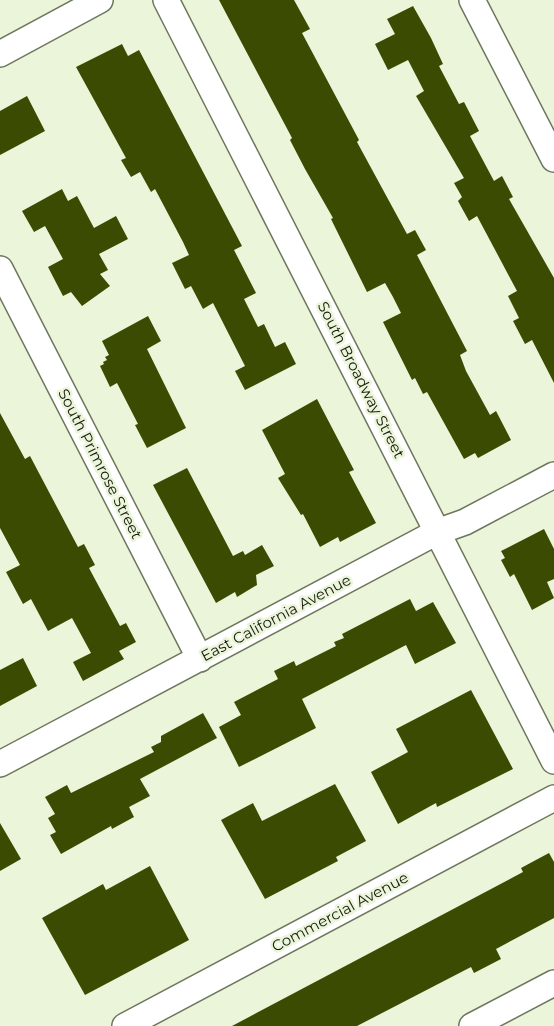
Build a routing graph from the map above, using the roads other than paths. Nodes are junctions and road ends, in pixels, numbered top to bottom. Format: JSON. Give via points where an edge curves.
{"nodes":[{"id":1,"x":100,"y":0,"type":"edge"},
{"id":2,"x":166,"y":0,"type":"edge"},
{"id":3,"x":472,"y":0,"type":"edge"},
{"id":4,"x":0,"y":54,"type":"edge"},
{"id":5,"x":554,"y":159,"type":"edge"},
{"id":6,"x":0,"y":269,"type":"edge"},
{"id":7,"x":554,"y":475,"type":"edge"},
{"id":8,"x":437,"y":532,"type":"junction"},
{"id":9,"x":200,"y":659,"type":"junction"},
{"id":10,"x":554,"y":761,"type":"edge"},
{"id":11,"x":0,"y":764,"type":"edge"},
{"id":12,"x":554,"y":798,"type":"edge"},
{"id":13,"x":554,"y":983,"type":"edge"},
{"id":14,"x":125,"y":1026,"type":"edge"},
{"id":15,"x":472,"y":1026,"type":"edge"}],
"edges":[{"from":1,"to":4,"type":"street"},
{"from":2,"to":8,"type":"street","name":"South Broadway Street"},
{"from":3,"to":5,"type":"street"},
{"from":6,"to":9,"type":"street","name":"South Primrose Street"},
{"from":7,"to":8,"type":"street","name":"East California Avenue","via":[[465,522]]},
{"from":8,"to":9,"type":"street","name":"East California Avenue"},
{"from":8,"to":10,"type":"street","name":"South Broadway Street"},
{"from":9,"to":11,"type":"street","name":"East California Avenue"},
{"from":12,"to":14,"type":"street","name":"Commercial Avenue"},
{"from":13,"to":15,"type":"street"}]}
